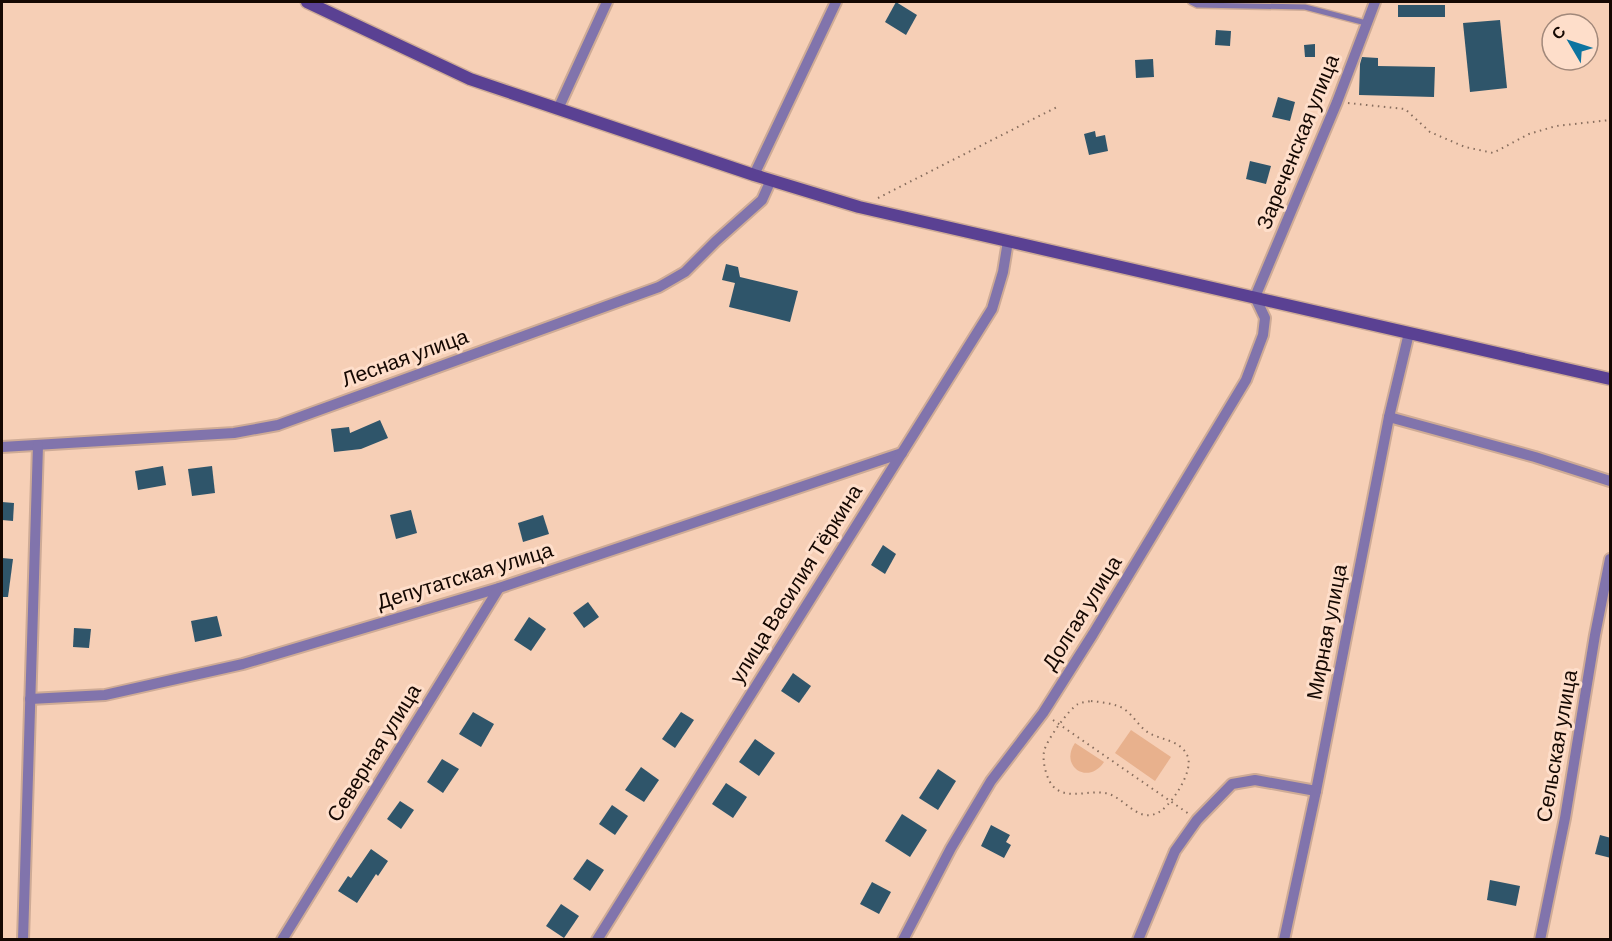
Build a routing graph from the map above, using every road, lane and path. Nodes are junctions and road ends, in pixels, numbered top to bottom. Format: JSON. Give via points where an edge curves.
{"nodes":[{"id":1,"x":307,"y":2,"type":"edge"},
{"id":2,"x":607,"y":2,"type":"edge"},
{"id":3,"x":836,"y":2,"type":"edge"},
{"id":4,"x":1191,"y":2,"type":"edge"},
{"id":5,"x":1375,"y":2,"type":"edge"},
{"id":6,"x":1366,"y":23,"type":"junction"},
{"id":7,"x":1337,"y":102,"type":"junction"},
{"id":8,"x":1057,"y":107,"type":"dead end"},
{"id":9,"x":558,"y":109,"type":"junction"},
{"id":10,"x":1611,"y":120,"type":"edge"},
{"id":11,"x":754,"y":175,"type":"junction"},
{"id":12,"x":771,"y":180,"type":"junction"},
{"id":13,"x":859,"y":207,"type":"junction"},
{"id":14,"x":1008,"y":241,"type":"junction"},
{"id":15,"x":1255,"y":297,"type":"junction"},
{"id":16,"x":1409,"y":333,"type":"junction"},
{"id":17,"x":1611,"y":379,"type":"edge"},
{"id":18,"x":1389,"y":417,"type":"junction"},
{"id":19,"x":38,"y":445,"type":"junction"},
{"id":20,"x":2,"y":447,"type":"edge"},
{"id":21,"x":902,"y":453,"type":"junction"},
{"id":22,"x":1611,"y":481,"type":"edge"},
{"id":23,"x":1611,"y":559,"type":"edge"},
{"id":24,"x":499,"y":588,"type":"junction"},
{"id":25,"x":30,"y":699,"type":"junction"},
{"id":26,"x":1043,"y":713,"type":"junction"},
{"id":27,"x":1060,"y":724,"type":"junction"},
{"id":28,"x":1316,"y":791,"type":"junction"},
{"id":29,"x":1170,"y":801,"type":"junction"},
{"id":30,"x":1197,"y":820,"type":"junction"},
{"id":31,"x":23,"y":939,"type":"edge"},
{"id":32,"x":282,"y":939,"type":"edge"},
{"id":33,"x":597,"y":939,"type":"edge"},
{"id":34,"x":903,"y":939,"type":"edge"},
{"id":35,"x":1138,"y":939,"type":"edge"},
{"id":36,"x":1284,"y":939,"type":"edge"},
{"id":37,"x":1540,"y":939,"type":"edge"}],
"edges":[{"from":1,"to":9,"type":"street","via":[[470,79]]},
{"from":2,"to":9,"type":"street"},
{"from":3,"to":11,"type":"street"},
{"from":4,"to":6,"type":"lane","via":[[1305,7]]},
{"from":5,"to":6,"type":"street","name":"Зареченская улица"},
{"from":6,"to":7,"type":"street","name":"Зареченская улица"},
{"from":7,"to":10,"type":"path","via":[[1405,109],[1430,132],[1465,147],[1493,153],[1529,134],[1557,126]]},
{"from":7,"to":15,"type":"street","name":"Зареченская улица"},
{"from":8,"to":13,"type":"path"},
{"from":9,"to":11,"type":"street"},
{"from":11,"to":12,"type":"street"},
{"from":12,"to":13,"type":"street"},
{"from":12,"to":19,"type":"street","name":"Лесная улица","via":[[762,201],[685,273],[659,287],[301,417],[234,433]]},
{"from":13,"to":14,"type":"street"},
{"from":14,"to":15,"type":"street"},
{"from":14,"to":21,"type":"street","name":"улица Василия Тёркина","via":[[992,309]]},
{"from":15,"to":16,"type":"street"},
{"from":15,"to":26,"type":"street","name":"Долгая улица","via":[[1265,318],[1263,335],[1246,380]]},
{"from":16,"to":17,"type":"street"},
{"from":16,"to":18,"type":"street","name":"Мирная улица"},
{"from":18,"to":22,"type":"street"},
{"from":18,"to":28,"type":"street","name":"Мирная улица"},
{"from":19,"to":20,"type":"street","name":"Лесная улица"},
{"from":19,"to":25,"type":"street"},
{"from":21,"to":24,"type":"street","name":"Депутатская улица"},
{"from":21,"to":33,"type":"street","name":"улица Василия Тёркина"},
{"from":23,"to":37,"type":"street","name":"Сельская улица"},
{"from":24,"to":25,"type":"street","name":"Депутатская улица","via":[[243,664],[105,695]]},
{"from":24,"to":32,"type":"street","name":"Северная улица"},
{"from":25,"to":31,"type":"street"},
{"from":26,"to":27,"type":"path"},
{"from":26,"to":34,"type":"street","name":"Долгая улица","via":[[991,781]]},
{"from":27,"to":29,"type":"path"},
{"from":27,"to":29,"type":"path","via":[[1043,752],[1047,777],[1058,791],[1106,793],[1149,815],[1163,810]]},
{"from":27,"to":29,"type":"path","via":[[1081,702],[1106,703],[1128,711],[1146,732],[1176,744],[1190,761],[1184,781]]},
{"from":28,"to":30,"type":"street","via":[[1255,780],[1232,784]]},
{"from":28,"to":36,"type":"street","name":"Мирная улица"},
{"from":29,"to":30,"type":"path"},
{"from":30,"to":35,"type":"street","via":[[1175,851]]}]}
